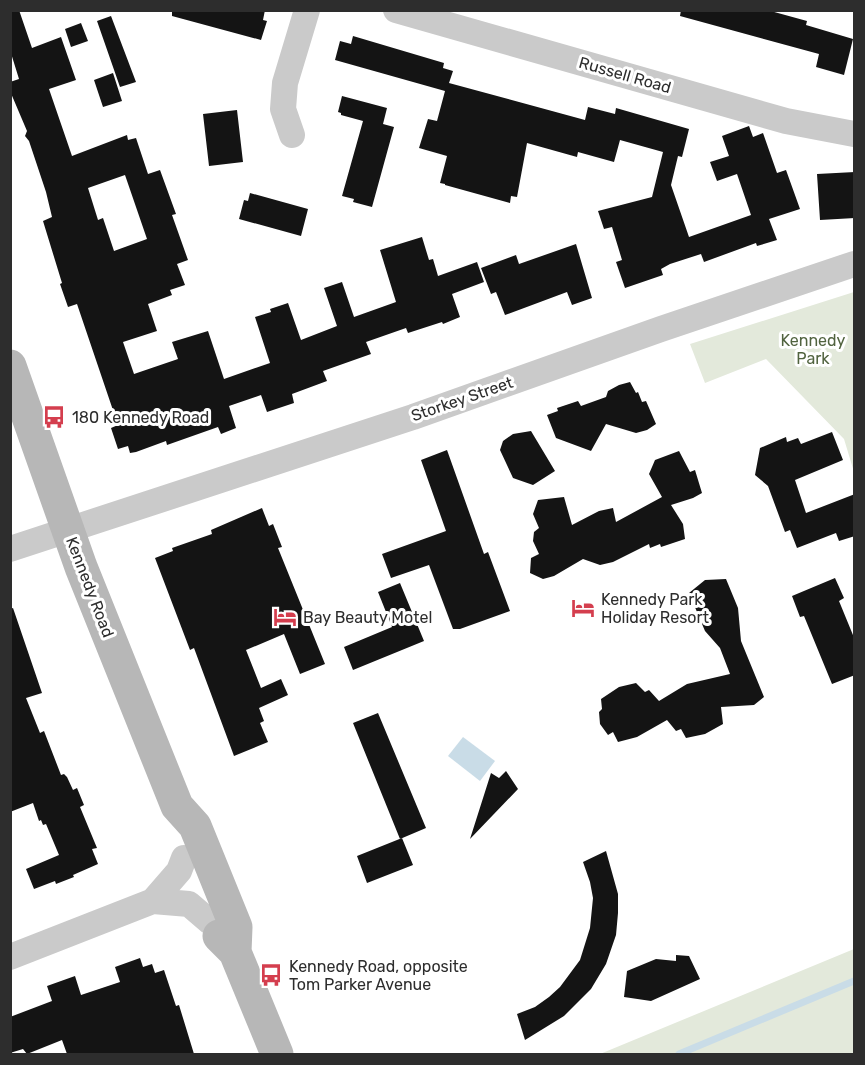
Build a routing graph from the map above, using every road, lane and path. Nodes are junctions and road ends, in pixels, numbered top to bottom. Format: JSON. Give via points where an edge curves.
{"nodes":[{"id":1,"x":307,"y":10,"type":"edge"},
{"id":2,"x":396,"y":10,"type":"edge"},
{"id":3,"x":855,"y":134,"type":"edge"},
{"id":4,"x":292,"y":135,"type":"dead end"},
{"id":5,"x":855,"y":264,"type":"edge"},
{"id":6,"x":10,"y":366,"type":"edge"},
{"id":7,"x":67,"y":529,"type":"junction"},
{"id":8,"x":10,"y":549,"type":"edge"},
{"id":9,"x":177,"y":806,"type":"junction"},
{"id":10,"x":184,"y":858,"type":"junction"},
{"id":11,"x":153,"y":901,"type":"junction"},
{"id":12,"x":210,"y":922,"type":"junction"},
{"id":13,"x":235,"y":952,"type":"junction"},
{"id":14,"x":10,"y":957,"type":"edge"},
{"id":15,"x":277,"y":1054,"type":"edge"}],
"edges":[{"from":1,"to":4,"type":"street","via":[[285,83],[284,109]]},
{"from":2,"to":3,"type":"street","name":"Russell Road","via":[[786,121]]},
{"from":5,"to":7,"type":"street","name":"Storkey Street","via":[[413,417]]},
{"from":6,"to":7,"type":"main road","name":"Kennedy Road"},
{"from":7,"to":8,"type":"street","name":"Storkey Street"},
{"from":7,"to":9,"type":"main road","name":"Kennedy Road"},
{"from":9,"to":10,"type":"main road","name":"Kennedy Road","via":[[176,835]]},
{"from":9,"to":13,"type":"main road","name":"Kennedy Road","via":[[195,826],[236,927]]},
{"from":10,"to":11,"type":"street"},
{"from":10,"to":12,"type":"main road","name":"Kennedy Road"},
{"from":11,"to":12,"type":"street","via":[[189,904]]},
{"from":11,"to":14,"type":"street"},
{"from":12,"to":13,"type":"main road","name":"Kennedy Road"},
{"from":13,"to":15,"type":"main road","name":"Kennedy Road"}]}
